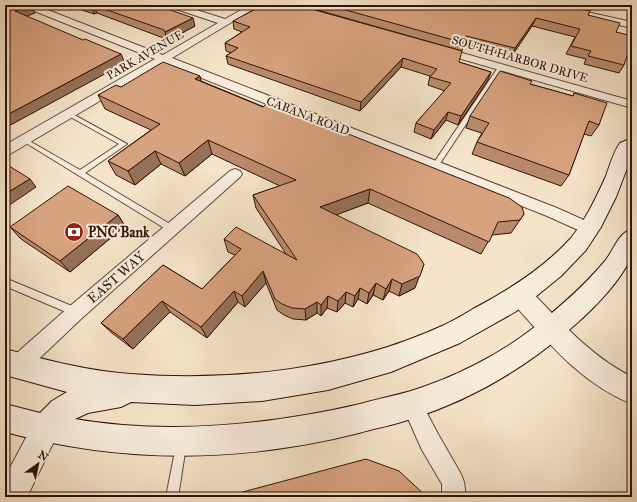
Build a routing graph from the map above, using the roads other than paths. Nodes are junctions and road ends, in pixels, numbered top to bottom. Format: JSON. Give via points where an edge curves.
{"nodes":[{"id":1,"x":27,"y":5,"type":"edge"},
{"id":2,"x":173,"y":5,"type":"edge"},
{"id":3,"x":256,"y":5,"type":"edge"},
{"id":4,"x":544,"y":5,"type":"edge"},
{"id":5,"x":226,"y":23,"type":"junction"},
{"id":6,"x":632,"y":25,"type":"edge"},
{"id":7,"x":434,"y":48,"type":"edge"},
{"id":8,"x":163,"y":59,"type":"junction"},
{"id":9,"x":501,"y":67,"type":"junction"},
{"id":10,"x":632,"y":105,"type":"edge"},
{"id":11,"x":69,"y":114,"type":"junction"},
{"id":12,"x":24,"y":140,"type":"junction"},
{"id":13,"x":632,"y":144,"type":"edge"},
{"id":14,"x":5,"y":151,"type":"edge"},
{"id":15,"x":435,"y":166,"type":"junction"},
{"id":16,"x":80,"y":173,"type":"junction"},
{"id":17,"x":235,"y":174,"type":"dead end"},
{"id":18,"x":172,"y":229,"type":"junction"},
{"id":19,"x":590,"y":229,"type":"junction"},
{"id":20,"x":632,"y":237,"type":"edge"},
{"id":21,"x":5,"y":282,"type":"edge"},
{"id":22,"x":520,"y":295,"type":"junction"},
{"id":23,"x":76,"y":312,"type":"junction"},
{"id":24,"x":552,"y":329,"type":"junction"},
{"id":25,"x":9,"y":368,"type":"edge"},
{"id":26,"x":146,"y":389,"type":"junction"},
{"id":27,"x":632,"y":391,"type":"edge"},
{"id":28,"x":412,"y":405,"type":"junction"},
{"id":29,"x":5,"y":418,"type":"edge"},
{"id":30,"x":46,"y":429,"type":"junction"},
{"id":31,"x":182,"y":442,"type":"junction"},
{"id":32,"x":454,"y":489,"type":"edge"},
{"id":33,"x":11,"y":497,"type":"edge"},
{"id":34,"x":172,"y":497,"type":"edge"}],
"edges":[{"from":1,"to":8,"type":"street","name":"CABANA ROAD"},
{"from":2,"to":5,"type":"street"},
{"from":3,"to":5,"type":"street","name":"PARK AVENUE"},
{"from":4,"to":6,"type":"street"},
{"from":5,"to":8,"type":"street","name":"PARK AVENUE"},
{"from":7,"to":9,"type":"street","name":"SOUTH HARBOR DRIVE"},
{"from":8,"to":11,"type":"street","name":"PARK AVENUE"},
{"from":8,"to":15,"type":"street","name":"CABANA ROAD"},
{"from":9,"to":10,"type":"street","name":"SOUTH HARBOR DRIVE"},
{"from":9,"to":15,"type":"lane"},
{"from":11,"to":12,"type":"street","name":"PARK AVENUE"},
{"from":11,"to":16,"type":"lane","via":[[124,144]]},
{"from":12,"to":14,"type":"street","name":"PARK AVENUE"},
{"from":12,"to":16,"type":"lane"},
{"from":13,"to":19,"type":"main road","via":[[626,147]]},
{"from":15,"to":19,"type":"street","name":"CABANA ROAD"},
{"from":16,"to":18,"type":"lane"},
{"from":17,"to":18,"type":"street","name":"EAST WAY"},
{"from":18,"to":23,"type":"street","name":"EAST WAY"},
{"from":19,"to":22,"type":"main road","via":[[562,261]]},
{"from":20,"to":24,"type":"main road","via":[[612,269],[594,291]]},
{"from":21,"to":23,"type":"lane"},
{"from":22,"to":24,"type":"street"},
{"from":22,"to":26,"type":"main road","via":[[479,322],[444,339],[405,355],[353,371],[278,385],[205,390]]},
{"from":23,"to":25,"type":"street","name":"EAST WAY"},
{"from":24,"to":27,"type":"street","via":[[578,356],[607,378]]},
{"from":24,"to":28,"type":"main road","via":[[483,374]]},
{"from":25,"to":26,"type":"main road","via":[[99,384]]},
{"from":26,"to":30,"type":"main road","via":[[78,401],[60,413]]},
{"from":28,"to":31,"type":"main road","via":[[314,429],[264,436]]},
{"from":28,"to":32,"type":"street"},
{"from":29,"to":30,"type":"main road"},
{"from":30,"to":31,"type":"main road"},
{"from":30,"to":33,"type":"street"},
{"from":31,"to":34,"type":"lane"}]}
